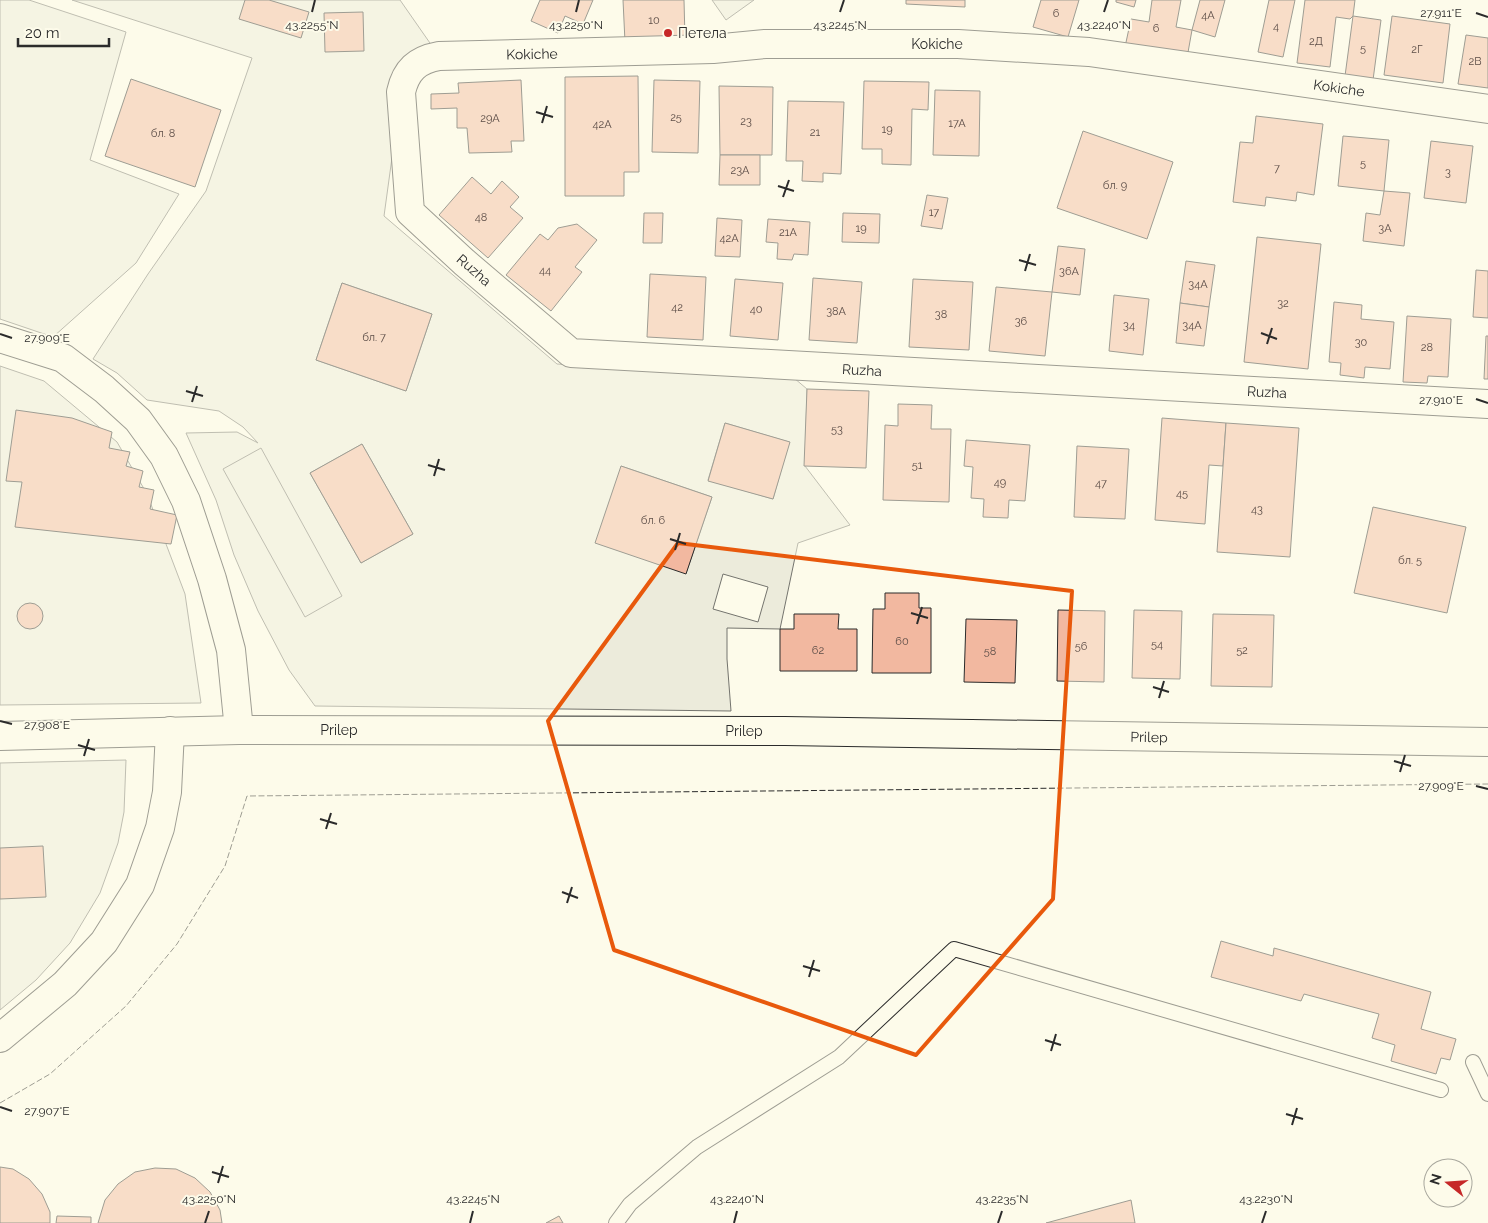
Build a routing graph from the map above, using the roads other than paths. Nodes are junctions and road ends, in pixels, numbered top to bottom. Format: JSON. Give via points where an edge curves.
{"nodes":[{"id":1,"x":401,"y":92,"type":"joint"},
{"id":2,"x":1488,"y":109,"type":"edge"},
{"id":3,"x":0,"y":338,"type":"edge"},
{"id":4,"x":1488,"y":404,"type":"edge"},
{"id":5,"x":240,"y":730,"type":"junction"},
{"id":6,"x":170,"y":731,"type":"junction"},
{"id":7,"x":0,"y":736,"type":"edge"},
{"id":8,"x":1488,"y":742,"type":"edge"},
{"id":9,"x":0,"y":1038,"type":"edge"},
{"id":10,"x":1473,"y":1062,"type":"dead end"},
{"id":11,"x":1441,"y":1090,"type":"dead end"},
{"id":12,"x":1488,"y":1094,"type":"edge"},
{"id":13,"x":616,"y":1223,"type":"edge"}],
"edges":[{"from":1,"to":2,"type":"street","name":"Kokiche","via":[[406,76],[418,63],[439,56],[713,49],[765,44],[958,44],[1089,52]]},
{"from":1,"to":4,"type":"street","name":"Ruzha","via":[[410,212],[571,353]]},
{"from":3,"to":5,"type":"street","via":[[63,358],[138,420],[164,456],[186,500],[212,578],[231,650]]},
{"from":5,"to":6,"type":"street","name":"Prilep"},
{"from":5,"to":8,"type":"street","name":"Prilep","via":[[785,731]]},
{"from":6,"to":7,"type":"street","name":"Prilep"},
{"from":6,"to":9,"type":"street","via":[[167,792],[160,828],[140,885],[104,942],[65,984]]},
{"from":10,"to":12,"type":"lane"},
{"from":11,"to":13,"type":"lane","via":[[954,949],[838,1057],[697,1147],[630,1204]]}]}
